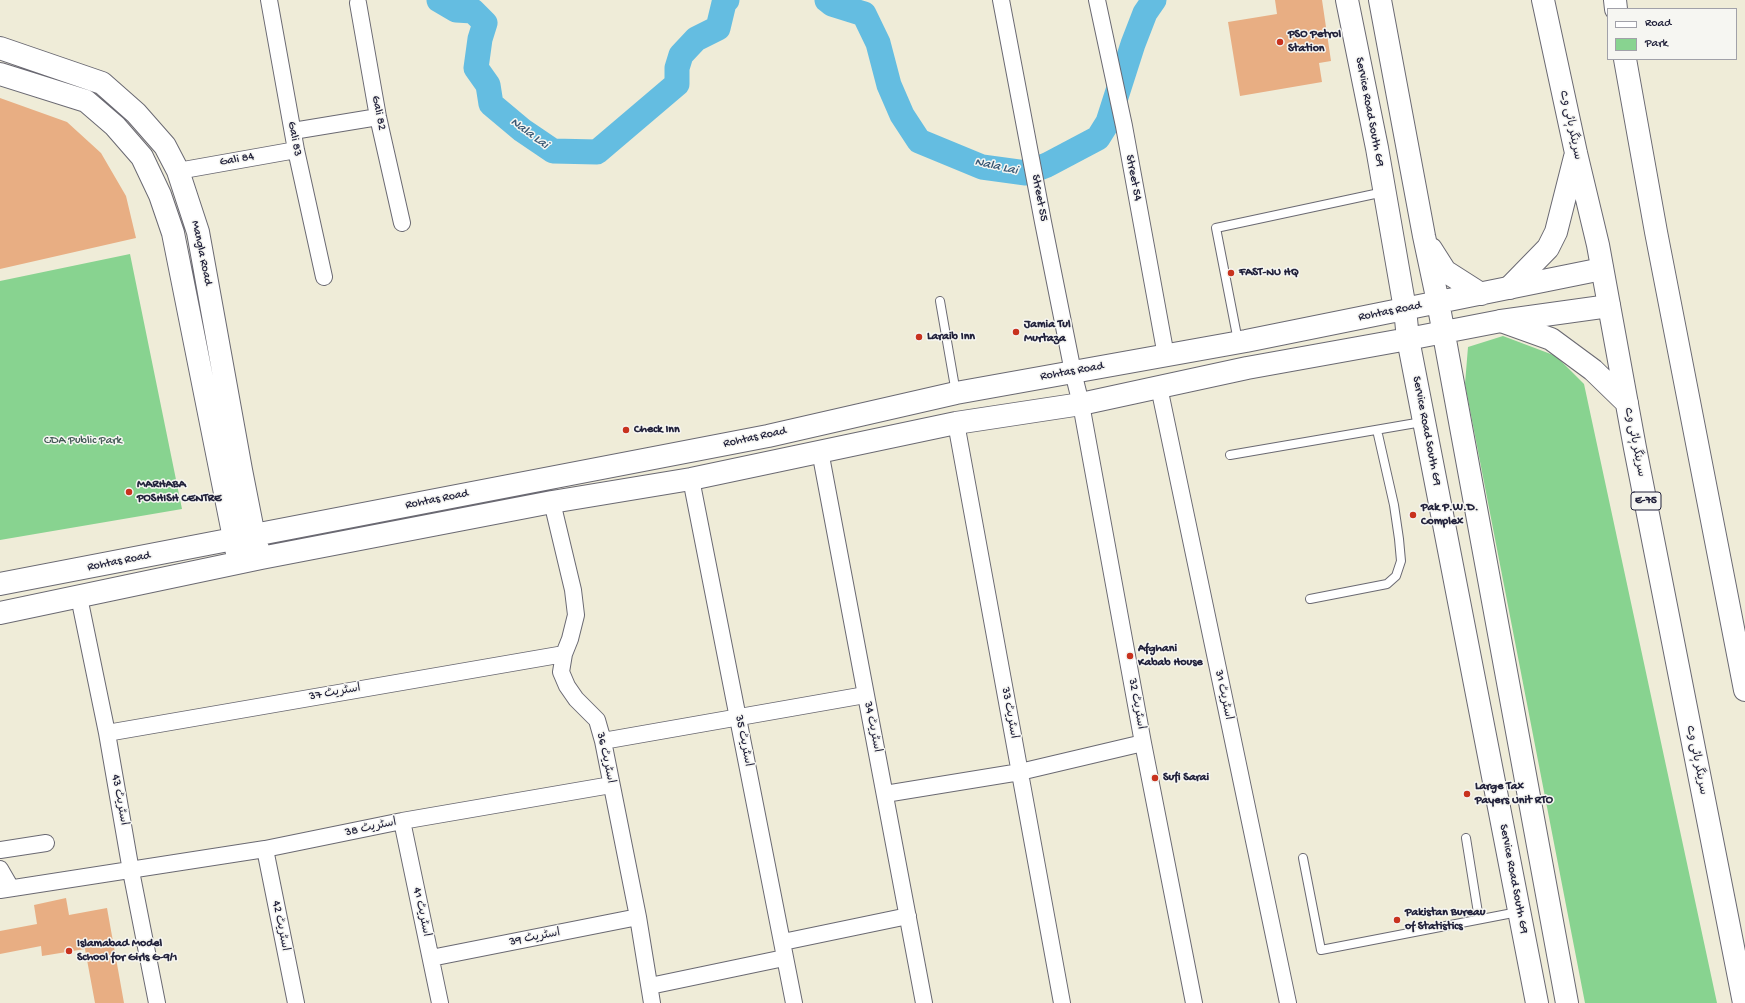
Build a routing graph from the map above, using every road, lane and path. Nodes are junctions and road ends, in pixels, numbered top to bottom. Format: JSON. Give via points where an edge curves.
{"nodes":[{"id":1,"x":269,"y":0,"type":"edge"},
{"id":2,"x":1001,"y":0,"type":"edge"},
{"id":3,"x":1097,"y":0,"type":"edge"},
{"id":4,"x":1347,"y":0,"type":"edge"},
{"id":5,"x":1380,"y":0,"type":"edge"},
{"id":6,"x":1543,"y":0,"type":"edge"},
{"id":7,"x":358,"y":3,"type":"dead end"},
{"id":8,"x":0,"y":48,"type":"edge"},
{"id":9,"x":1625,"y":60,"type":"edge"},
{"id":10,"x":0,"y":74,"type":"edge"},
{"id":11,"x":378,"y":117,"type":"junction"},
{"id":12,"x":293,"y":131,"type":"junction"},
{"id":13,"x":296,"y":150,"type":"junction"},
{"id":14,"x":1576,"y":154,"type":"junction"},
{"id":15,"x":178,"y":171,"type":"junction"},
{"id":16,"x":1384,"y":192,"type":"junction"},
{"id":17,"x":402,"y":223,"type":"dead end"},
{"id":18,"x":1424,"y":236,"type":"junction"},
{"id":19,"x":1602,"y":269,"type":"junction"},
{"id":20,"x":324,"y":277,"type":"dead end"},
{"id":21,"x":1509,"y":288,"type":"junction"},
{"id":22,"x":1481,"y":294,"type":"junction"},
{"id":23,"x":940,"y":301,"type":"dead end"},
{"id":24,"x":1438,"y":302,"type":"junction"},
{"id":25,"x":1609,"y":306,"type":"junction"},
{"id":26,"x":1405,"y":309,"type":"junction"},
{"id":27,"x":1501,"y":321,"type":"junction"},
{"id":28,"x":1444,"y":332,"type":"junction"},
{"id":29,"x":1408,"y":339,"type":"junction"},
{"id":30,"x":1242,"y":342,"type":"junction"},
{"id":31,"x":1166,"y":356,"type":"junction"},
{"id":32,"x":1247,"y":368,"type":"junction"},
{"id":33,"x":1072,"y":372,"type":"junction"},
{"id":34,"x":1159,"y":387,"type":"junction"},
{"id":35,"x":956,"y":393,"type":"junction"},
{"id":36,"x":1627,"y":403,"type":"junction"},
{"id":37,"x":1080,"y":404,"type":"junction"},
{"id":38,"x":1424,"y":422,"type":"junction"},
{"id":39,"x":956,"y":424,"type":"junction"},
{"id":40,"x":1376,"y":430,"type":"junction"},
{"id":41,"x":820,"y":451,"type":"junction"},
{"id":42,"x":1230,"y":455,"type":"dead end"},
{"id":43,"x":691,"y":480,"type":"junction"},
{"id":44,"x":552,"y":502,"type":"junction"},
{"id":45,"x":244,"y":538,"type":"junction"},
{"id":46,"x":261,"y":558,"type":"junction"},
{"id":47,"x":238,"y":562,"type":"junction"},
{"id":48,"x":0,"y":584,"type":"edge"},
{"id":49,"x":79,"y":597,"type":"junction"},
{"id":50,"x":1310,"y":599,"type":"dead end"},
{"id":51,"x":0,"y":613,"type":"edge"},
{"id":52,"x":564,"y":654,"type":"junction"},
{"id":53,"x":1745,"y":690,"type":"edge"},
{"id":54,"x":865,"y":695,"type":"junction"},
{"id":55,"x":739,"y":718,"type":"junction"},
{"id":56,"x":107,"y":733,"type":"junction"},
{"id":57,"x":603,"y":741,"type":"junction"},
{"id":58,"x":1143,"y":743,"type":"junction"},
{"id":59,"x":1020,"y":772,"type":"junction"},
{"id":60,"x":611,"y":785,"type":"junction"},
{"id":61,"x":885,"y":794,"type":"junction"},
{"id":62,"x":402,"y":821,"type":"junction"},
{"id":63,"x":1466,"y":838,"type":"dead end"},
{"id":64,"x":46,"y":843,"type":"dead end"},
{"id":65,"x":0,"y":850,"type":"edge"},
{"id":66,"x":265,"y":850,"type":"junction"},
{"id":67,"x":1303,"y":858,"type":"dead end"},
{"id":68,"x":0,"y":869,"type":"edge"},
{"id":69,"x":131,"y":871,"type":"junction"},
{"id":70,"x":6,"y":889,"type":"edge"},
{"id":71,"x":1519,"y":912,"type":"junction"},
{"id":72,"x":908,"y":916,"type":"junction"},
{"id":73,"x":638,"y":917,"type":"junction"},
{"id":74,"x":1479,"y":919,"type":"junction"},
{"id":75,"x":783,"y":942,"type":"junction"},
{"id":76,"x":431,"y":958,"type":"junction"},
{"id":77,"x":784,"y":958,"type":"junction"},
{"id":78,"x":650,"y":986,"type":"junction"},
{"id":79,"x":157,"y":1003,"type":"edge"},
{"id":80,"x":296,"y":1003,"type":"edge"},
{"id":81,"x":440,"y":1003,"type":"edge"},
{"id":82,"x":652,"y":1003,"type":"edge"},
{"id":83,"x":794,"y":1003,"type":"edge"},
{"id":84,"x":924,"y":1003,"type":"edge"},
{"id":85,"x":1062,"y":1003,"type":"edge"},
{"id":86,"x":1194,"y":1003,"type":"edge"},
{"id":87,"x":1288,"y":1003,"type":"edge"},
{"id":88,"x":1537,"y":1003,"type":"edge"},
{"id":89,"x":1567,"y":1003,"type":"edge"},
{"id":90,"x":1744,"y":1003,"type":"edge"}],
"edges":[{"from":1,"to":12,"type":"street","name":"Gali 83"},
{"from":2,"to":33,"type":"street","name":"Street 55"},
{"from":3,"to":31,"type":"street","name":"Street 54","via":[[1124,126]]},
{"from":4,"to":16,"type":"main road","name":"Service Road South G9"},
{"from":5,"to":18,"type":"main road"},
{"from":6,"to":14,"type":"main road","name":"سرینگر ہائی وے","number":"E-75"},
{"from":7,"to":11,"type":"street","name":"Gali 82"},
{"from":8,"to":15,"type":"main road","name":"Mangla Road","via":[[102,83],[136,113],[165,146]]},
{"from":9,"to":53,"type":"main road"},
{"from":10,"to":45,"type":"main road","name":"Mangla Road","via":[[86,101],[115,126],[142,157],[160,195],[173,233]]},
{"from":11,"to":12,"type":"street"},
{"from":11,"to":17,"type":"street","name":"Gali 82"},
{"from":12,"to":13,"type":"street","name":"Gali 83"},
{"from":13,"to":15,"type":"street","name":"Gali 84"},
{"from":13,"to":20,"type":"street","name":"Gali 83"},
{"from":14,"to":19,"type":"main road","name":"سرینگر ہائی وے","number":"E-75"},
{"from":14,"to":21,"type":"main road","via":[[1556,232],[1548,248]]},
{"from":15,"to":45,"type":"main road","name":"Mangla Road","via":[[198,232]]},
{"from":16,"to":26,"type":"main road","name":"Service Road South G9"},
{"from":16,"to":30,"type":"lane","via":[[1216,228]]},
{"from":18,"to":22,"type":"main road","via":[[1445,271]]},
{"from":18,"to":24,"type":"main road"},
{"from":19,"to":21,"type":"main road","name":"Rohtas Road"},
{"from":19,"to":25,"type":"main road","name":"سرینگر ہائی وے","number":"E-75"},
{"from":21,"to":22,"type":"main road","name":"Rohtas Road"},
{"from":22,"to":24,"type":"main road","name":"Rohtas Road"},
{"from":23,"to":35,"type":"lane"},
{"from":24,"to":26,"type":"main road","name":"Rohtas Road"},
{"from":24,"to":28,"type":"main road"},
{"from":25,"to":27,"type":"main road","name":"Rohtas Road"},
{"from":25,"to":36,"type":"main road","name":"سرینگر ہائی وے","number":"E-75"},
{"from":26,"to":29,"type":"main road","name":"Service Road South G9"},
{"from":26,"to":30,"type":"main road","name":"Rohtas Road"},
{"from":27,"to":28,"type":"main road","name":"Rohtas Road"},
{"from":27,"to":36,"type":"main road","via":[[1551,339],[1593,370]]},
{"from":28,"to":29,"type":"main road","name":"Rohtas Road"},
{"from":28,"to":89,"type":"main road"},
{"from":29,"to":32,"type":"main road","name":"Rohtas Road"},
{"from":29,"to":38,"type":"main road","name":"Service Road South G9"},
{"from":30,"to":31,"type":"main road","name":"Rohtas Road"},
{"from":30,"to":32,"type":"main road"},
{"from":31,"to":33,"type":"main road","name":"Rohtas Road"},
{"from":32,"to":34,"type":"main road","name":"Rohtas Road"},
{"from":33,"to":35,"type":"main road","name":"Rohtas Road"},
{"from":33,"to":37,"type":"street","name":"Street 55"},
{"from":34,"to":37,"type":"main road","name":"Rohtas Road"},
{"from":34,"to":87,"type":"street","name":"اسٹریٹ 31"},
{"from":35,"to":45,"type":"main road","name":"Rohtas Road","via":[[768,436]]},
{"from":36,"to":90,"type":"main road","name":"سرینگر ہائی وے","number":"E-75"},
{"from":37,"to":39,"type":"main road","name":"Rohtas Road"},
{"from":37,"to":58,"type":"street","name":"اسٹریٹ 32"},
{"from":38,"to":40,"type":"lane"},
{"from":38,"to":71,"type":"main road","name":"Service Road South G9"},
{"from":39,"to":41,"type":"main road","name":"Rohtas Road"},
{"from":39,"to":59,"type":"street","name":"اسٹریٹ 33"},
{"from":40,"to":42,"type":"lane"},
{"from":40,"to":50,"type":"lane","via":[[1394,505],[1400,561],[1396,576],[1387,584]]},
{"from":41,"to":43,"type":"main road","name":"Rohtas Road"},
{"from":41,"to":54,"type":"street","name":"اسٹریٹ 34"},
{"from":43,"to":44,"type":"main road","name":"Rohtas Road"},
{"from":43,"to":55,"type":"street","name":"اسٹریٹ 35"},
{"from":44,"to":46,"type":"main road","name":"Rohtas Road"},
{"from":44,"to":52,"type":"street","name":"اسٹریٹ 36","via":[[573,590],[576,615]]},
{"from":45,"to":46,"type":"main road","name":"Mangla Road"},
{"from":45,"to":47,"type":"main road","name":"Mangla Road"},
{"from":45,"to":48,"type":"main road","name":"Rohtas Road"},
{"from":46,"to":47,"type":"main road","name":"Rohtas Road"},
{"from":47,"to":49,"type":"main road","name":"Rohtas Road"},
{"from":49,"to":51,"type":"main road","name":"Rohtas Road"},
{"from":49,"to":56,"type":"street","name":"اسٹریٹ 43"},
{"from":52,"to":56,"type":"street","name":"اسٹریٹ 37"},
{"from":52,"to":57,"type":"street","name":"اسٹریٹ 36","via":[[561,672],[567,686],[597,720]]},
{"from":54,"to":55,"type":"street"},
{"from":54,"to":61,"type":"street","name":"اسٹریٹ 34"},
{"from":55,"to":57,"type":"street"},
{"from":55,"to":75,"type":"street","name":"اسٹریٹ 35"},
{"from":56,"to":69,"type":"street","name":"اسٹریٹ 43"},
{"from":57,"to":60,"type":"street","name":"اسٹریٹ 36"},
{"from":58,"to":59,"type":"street"},
{"from":58,"to":86,"type":"street","name":"اسٹریٹ 32"},
{"from":59,"to":61,"type":"street"},
{"from":59,"to":85,"type":"street","name":"اسٹریٹ 33"},
{"from":60,"to":62,"type":"street","name":"اسٹریٹ 38"},
{"from":60,"to":73,"type":"street","name":"اسٹریٹ 36"},
{"from":61,"to":72,"type":"street","name":"اسٹریٹ 34"},
{"from":62,"to":66,"type":"street","name":"اسٹریٹ 38"},
{"from":62,"to":76,"type":"street","name":"اسٹریٹ 41"},
{"from":63,"to":74,"type":"lane"},
{"from":64,"to":65,"type":"street"},
{"from":66,"to":69,"type":"street","name":"اسٹریٹ 38"},
{"from":66,"to":80,"type":"street","name":"اسٹریٹ 42"},
{"from":67,"to":74,"type":"lane","via":[[1321,950]]},
{"from":68,"to":70,"type":"street"},
{"from":69,"to":70,"type":"street","name":"اسٹریٹ 38"},
{"from":69,"to":79,"type":"street","name":"اسٹریٹ 43"},
{"from":71,"to":74,"type":"lane"},
{"from":71,"to":88,"type":"main road","name":"Service Road South G9"},
{"from":72,"to":75,"type":"street"},
{"from":72,"to":84,"type":"street","name":"اسٹریٹ 34"},
{"from":73,"to":76,"type":"street","name":"اسٹریٹ 39"},
{"from":73,"to":78,"type":"street","name":"اسٹریٹ 36"},
{"from":75,"to":77,"type":"street","name":"اسٹریٹ 35"},
{"from":76,"to":81,"type":"street","name":"اسٹریٹ 41"},
{"from":77,"to":78,"type":"street"},
{"from":77,"to":83,"type":"street","name":"اسٹریٹ 35"},
{"from":78,"to":82,"type":"street","name":"اسٹریٹ 36"}]}
